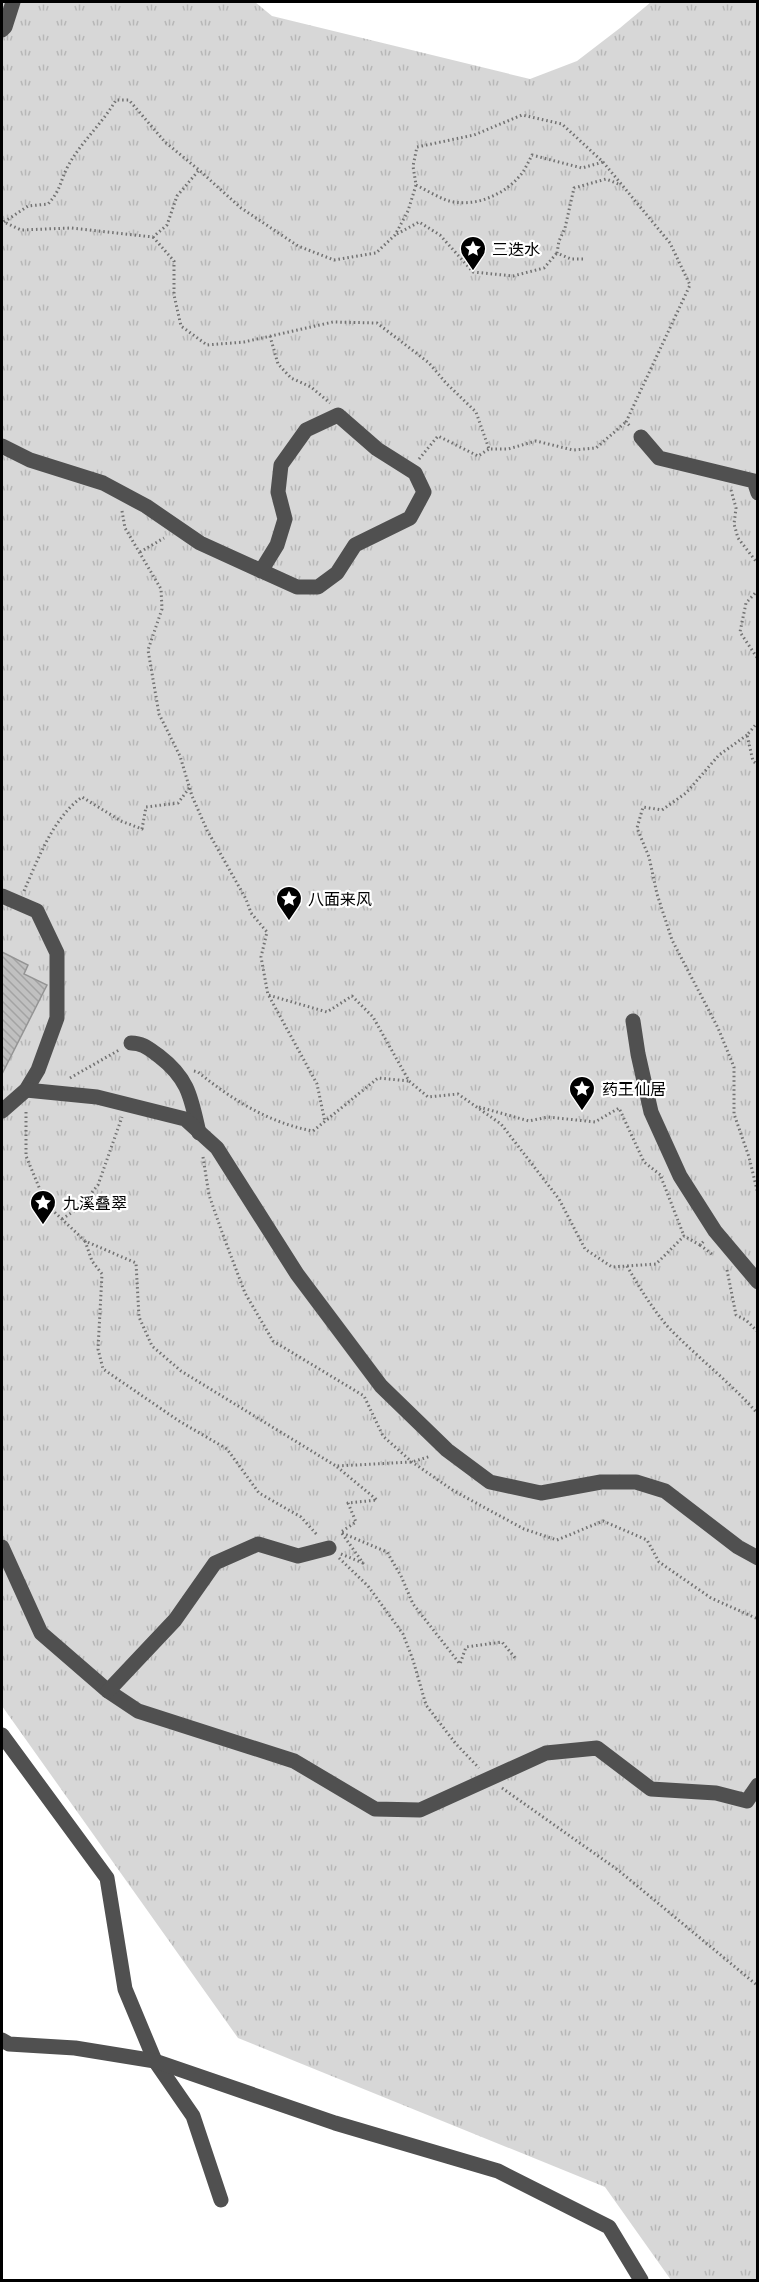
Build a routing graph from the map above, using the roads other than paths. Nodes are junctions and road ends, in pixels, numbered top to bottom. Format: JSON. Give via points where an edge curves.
{"nodes":[{"id":1,"x":13,"y":2,"type":"edge"},
{"id":2,"x":2,"y":30,"type":"edge"},
{"id":3,"x":641,"y":436,"type":"road end"},
{"id":4,"x":2,"y":446,"type":"edge"},
{"id":5,"x":758,"y":493,"type":"edge"},
{"id":6,"x":261,"y":571,"type":"junction"},
{"id":7,"x":2,"y":896,"type":"edge"},
{"id":8,"x":633,"y":1021,"type":"dead end"},
{"id":9,"x":131,"y":1043,"type":"road end"},
{"id":10,"x":26,"y":1090,"type":"junction"},
{"id":11,"x":2,"y":1111,"type":"edge"},
{"id":12,"x":200,"y":1133,"type":"junction"},
{"id":13,"x":758,"y":1282,"type":"edge"},
{"id":14,"x":2,"y":1547,"type":"edge"},
{"id":15,"x":329,"y":1548,"type":"road end"},
{"id":16,"x":758,"y":1558,"type":"edge"},
{"id":17,"x":108,"y":1691,"type":"junction"},
{"id":18,"x":2,"y":1736,"type":"edge"},
{"id":19,"x":758,"y":1785,"type":"edge"},
{"id":20,"x":2,"y":2040,"type":"edge"},
{"id":21,"x":155,"y":2061,"type":"junction"},
{"id":22,"x":221,"y":2200,"type":"dead end"},
{"id":23,"x":641,"y":2280,"type":"edge"}],
"edges":[{"from":1,"to":2,"type":"street"},
{"from":3,"to":5,"type":"street","via":[[659,458],[754,481]]},
{"from":4,"to":6,"type":"street","via":[[30,460],[103,483],[146,506],[200,543]]},
{"from":6,"to":6,"type":"street","via":[[297,587],[318,587],[337,573],[355,545],[410,519],[424,492],[415,473],[377,449],[338,415],[306,430],[281,465],[278,492],[285,519],[277,545]]},
{"from":7,"to":10,"type":"street","via":[[37,911],[57,953],[57,1018],[38,1070]]},
{"from":8,"to":13,"type":"street","via":[[651,1112],[680,1176],[715,1231]]},
{"from":9,"to":12,"type":"street","via":[[142,1043],[175,1069],[190,1093]]},
{"from":10,"to":11,"type":"street"},
{"from":10,"to":12,"type":"street","via":[[97,1097],[184,1119]]},
{"from":12,"to":16,"type":"street","via":[[217,1148],[297,1274],[381,1386],[447,1450],[490,1482],[541,1493],[601,1482],[636,1482],[665,1491]]},
{"from":14,"to":17,"type":"street","via":[[41,1633]]},
{"from":15,"to":17,"type":"street","via":[[298,1556],[258,1544],[215,1563],[175,1620]]},
{"from":17,"to":19,"type":"street","via":[[138,1712],[294,1761],[375,1809],[420,1810],[546,1753],[597,1748],[651,1789],[716,1793],[747,1801]]},
{"from":18,"to":21,"type":"street","via":[[107,1878],[125,1989]]},
{"from":20,"to":21,"type":"street","via":[[9,2044],[75,2048]]},
{"from":21,"to":22,"type":"street","via":[[193,2116]]},
{"from":21,"to":23,"type":"street","via":[[335,2123],[498,2170],[609,2226]]}]}
